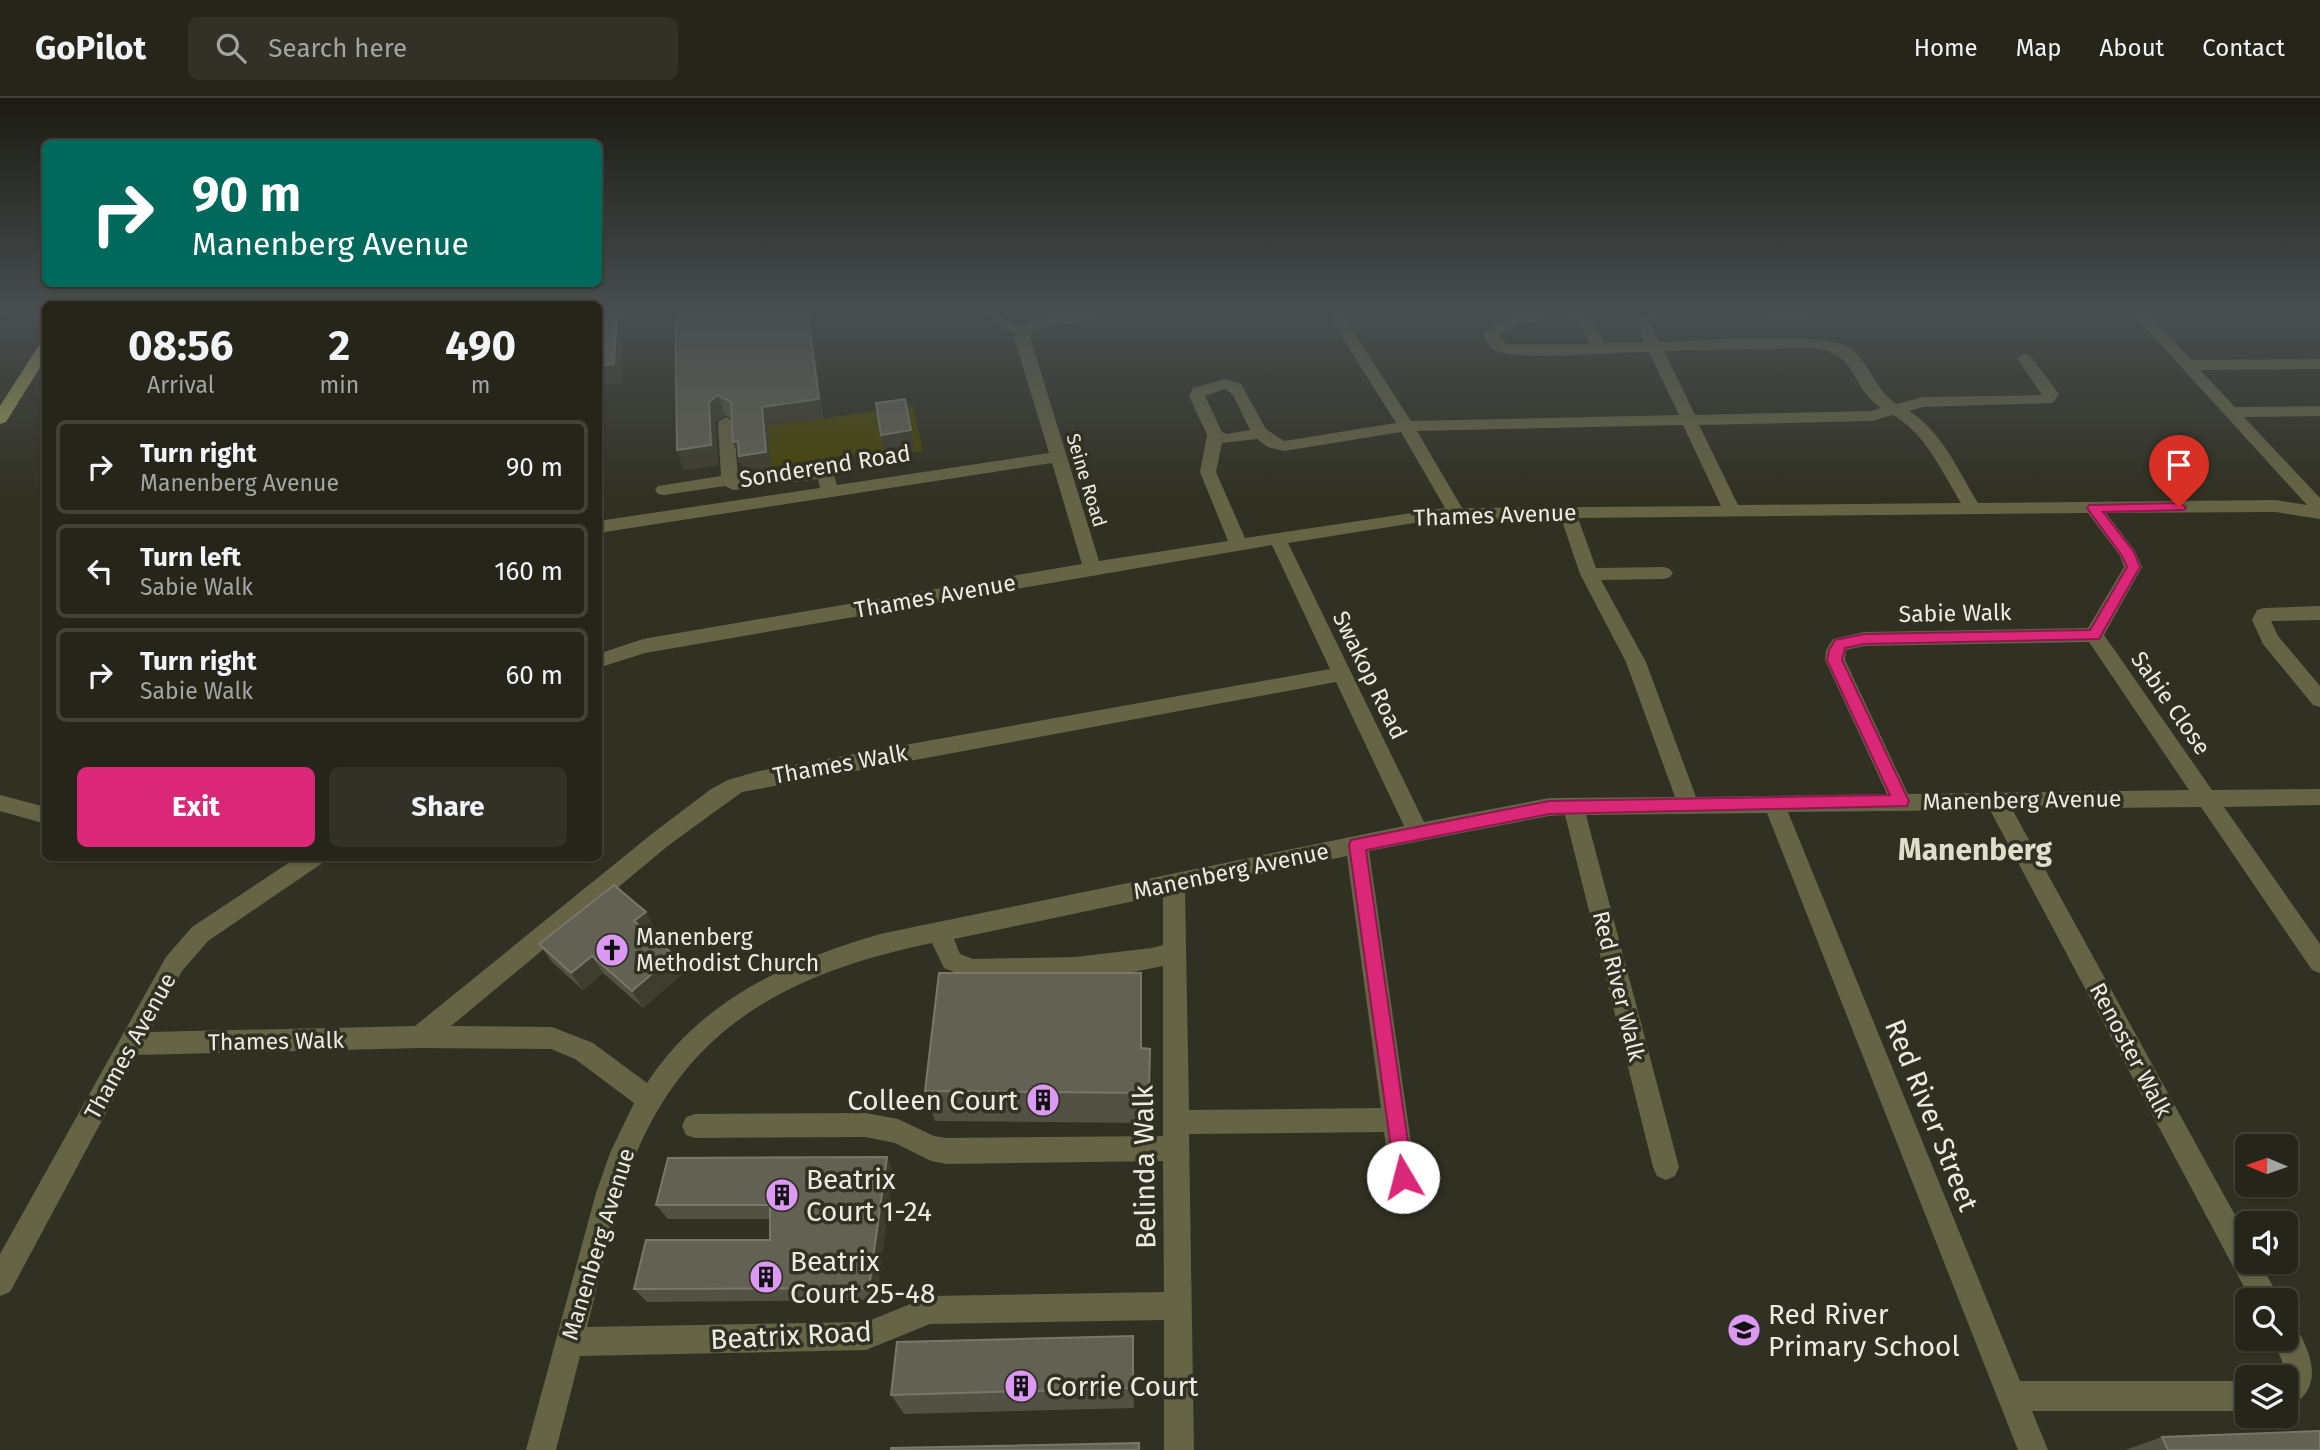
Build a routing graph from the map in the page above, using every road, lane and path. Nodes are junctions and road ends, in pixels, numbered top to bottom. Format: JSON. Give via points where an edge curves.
{"nodes":[{"id":1,"x":30,"y":371,"type":"edge"},
{"id":2,"x":1031,"y":371,"type":"edge"},
{"id":3,"x":1371,"y":371,"type":"edge"},
{"id":4,"x":1665,"y":371,"type":"edge"},
{"id":5,"x":1860,"y":371,"type":"edge"},
{"id":6,"x":2035,"y":371,"type":"edge"},
{"id":7,"x":2193,"y":371,"type":"edge"},
{"id":8,"x":1896,"y":410,"type":"junction"},
{"id":9,"x":2320,"y":411,"type":"edge"},
{"id":10,"x":2230,"y":412,"type":"junction"},
{"id":11,"x":0,"y":419,"type":"edge"},
{"id":12,"x":1687,"y":419,"type":"junction"},
{"id":13,"x":726,"y":422,"type":"dead end"},
{"id":14,"x":1406,"y":426,"type":"junction"},
{"id":15,"x":1260,"y":433,"type":"junction"},
{"id":16,"x":1215,"y":435,"type":"junction"},
{"id":17,"x":1059,"y":457,"type":"junction"},
{"id":18,"x":730,"y":480,"type":"junction"},
{"id":19,"x":664,"y":490,"type":"dead end"},
{"id":20,"x":829,"y":492,"type":"junction"},
{"id":21,"x":2093,"y":508,"type":"junction"},
{"id":22,"x":1973,"y":509,"type":"junction"},
{"id":23,"x":1732,"y":511,"type":"junction"},
{"id":24,"x":2320,"y":511,"type":"edge"},
{"id":25,"x":1567,"y":512,"type":"junction"},
{"id":26,"x":1456,"y":513,"type":"junction"},
{"id":27,"x":602,"y":526,"type":"edge"},
{"id":28,"x":1278,"y":540,"type":"junction"},
{"id":29,"x":1239,"y":545,"type":"junction"},
{"id":30,"x":1092,"y":568,"type":"junction"},
{"id":31,"x":1664,"y":573,"type":"dead end"},
{"id":32,"x":1593,"y":580,"type":"junction"},
{"id":33,"x":2320,"y":613,"type":"edge"},
{"id":34,"x":2094,"y":635,"type":"junction"},
{"id":35,"x":602,"y":660,"type":"edge"},
{"id":36,"x":1342,"y":674,"type":"junction"},
{"id":37,"x":2320,"y":700,"type":"edge"},
{"id":38,"x":2320,"y":797,"type":"edge"},
{"id":39,"x":2207,"y":799,"type":"junction"},
{"id":40,"x":1996,"y":800,"type":"junction"},
{"id":41,"x":1901,"y":801,"type":"junction"},
{"id":42,"x":0,"y":803,"type":"edge"},
{"id":43,"x":1773,"y":803,"type":"junction"},
{"id":44,"x":1688,"y":804,"type":"junction"},
{"id":45,"x":1573,"y":806,"type":"junction"},
{"id":46,"x":42,"y":815,"type":"edge"},
{"id":47,"x":1418,"y":832,"type":"junction"},
{"id":48,"x":1357,"y":845,"type":"junction"},
{"id":49,"x":309,"y":861,"type":"edge"},
{"id":50,"x":1174,"y":883,"type":"junction"},
{"id":51,"x":939,"y":932,"type":"junction"},
{"id":52,"x":1174,"y":952,"type":"junction"},
{"id":53,"x":2320,"y":963,"type":"edge"},
{"id":54,"x":420,"y":1037,"type":"junction"},
{"id":55,"x":131,"y":1044,"type":"junction"},
{"id":56,"x":650,"y":1100,"type":"junction"},
{"id":57,"x":1394,"y":1120,"type":"junction"},
{"id":58,"x":695,"y":1126,"type":"dead end"},
{"id":59,"x":1175,"y":1135,"type":"junction"},
{"id":60,"x":1666,"y":1167,"type":"dead end"},
{"id":61,"x":1403,"y":1177,"type":"dead end"},
{"id":62,"x":0,"y":1282,"type":"edge"},
{"id":63,"x":2260,"y":1288,"type":"edge"},
{"id":64,"x":1177,"y":1306,"type":"junction"},
{"id":65,"x":568,"y":1342,"type":"junction"},
{"id":66,"x":2294,"y":1351,"type":"edge"},
{"id":67,"x":2298,"y":1381,"type":"edge"},
{"id":68,"x":2011,"y":1396,"type":"junction"},
{"id":69,"x":2235,"y":1396,"type":"edge"},
{"id":70,"x":541,"y":1450,"type":"edge"},
{"id":71,"x":1180,"y":1450,"type":"edge"},
{"id":72,"x":2033,"y":1450,"type":"edge"}],
"edges":[{"from":1,"to":11,"type":"main road"},
{"from":2,"to":17,"type":"street","name":"Seine Road"},
{"from":3,"to":14,"type":"street"},
{"from":4,"to":12,"type":"street"},
{"from":5,"to":8,"type":"street","via":[[1876,396]]},
{"from":6,"to":8,"type":"street","via":[[2051,394],[2047,400],[1922,402]]},
{"from":7,"to":10,"type":"street"},
{"from":8,"to":12,"type":"street","via":[[1872,416]]},
{"from":8,"to":22,"type":"street","via":[[1923,432]]},
{"from":9,"to":10,"type":"street"},
{"from":10,"to":24,"type":"street"},
{"from":12,"to":14,"type":"street"},
{"from":12,"to":23,"type":"street"},
{"from":13,"to":18,"type":"street"},
{"from":14,"to":15,"type":"street","via":[[1284,446],[1271,444]]},
{"from":14,"to":26,"type":"street"},
{"from":15,"to":16,"type":"street","via":[[1226,439]]},
{"from":15,"to":16,"type":"street","via":[[1240,393],[1226,384],[1203,388],[1197,396]]},
{"from":16,"to":29,"type":"street","via":[[1208,472]]},
{"from":17,"to":20,"type":"street","name":"Sonderend Road"},
{"from":17,"to":30,"type":"street","name":"Seine Road"},
{"from":18,"to":19,"type":"street"},
{"from":18,"to":20,"type":"street","via":[[739,485],[821,473],[827,477]]},
{"from":20,"to":27,"type":"street","name":"Sonderend Road"},
{"from":21,"to":22,"type":"street","name":"Thames Avenue"},
{"from":21,"to":24,"type":"street","name":"Thames Avenue","via":[[2276,506]]},
{"from":21,"to":34,"type":"street","via":[[2133,567]]},
{"from":22,"to":23,"type":"street","name":"Thames Avenue"},
{"from":23,"to":25,"type":"street","name":"Thames Avenue"},
{"from":25,"to":26,"type":"street","name":"Thames Avenue"},
{"from":25,"to":32,"type":"street"},
{"from":26,"to":28,"type":"street","name":"Thames Avenue"},
{"from":28,"to":29,"type":"street","name":"Thames Avenue"},
{"from":28,"to":36,"type":"street","name":"Swakop Road"},
{"from":29,"to":30,"type":"street","name":"Thames Avenue"},
{"from":30,"to":35,"type":"street","name":"Thames Avenue","via":[[643,646]]},
{"from":31,"to":32,"type":"street"},
{"from":32,"to":44,"type":"street","via":[[1636,662]]},
{"from":33,"to":37,"type":"street","via":[[2264,615],[2262,620],[2270,639]]},
{"from":34,"to":39,"type":"street","name":"Sabie Close"},
{"from":34,"to":41,"type":"street","name":"Sabie Walk","via":[[1864,639],[1840,644],[1835,660]]},
{"from":36,"to":47,"type":"street","name":"Swakop Road"},
{"from":36,"to":54,"type":"street","name":"Thames Walk","via":[[735,786],[642,854]]},
{"from":38,"to":39,"type":"street","name":"Manenberg Avenue"},
{"from":39,"to":40,"type":"street","name":"Manenberg Avenue"},
{"from":39,"to":53,"type":"street","name":"Sabie Close"},
{"from":40,"to":41,"type":"street","name":"Manenberg Avenue"},
{"from":40,"to":63,"type":"street","name":"Renoster Walk"},
{"from":41,"to":43,"type":"street","name":"Manenberg Avenue"},
{"from":42,"to":46,"type":"street"},
{"from":43,"to":44,"type":"street","name":"Manenberg Avenue"},
{"from":43,"to":68,"type":"street","name":"Red River Street"},
{"from":44,"to":45,"type":"street","name":"Manenberg Avenue"},
{"from":45,"to":47,"type":"street","name":"Manenberg Avenue"},
{"from":45,"to":60,"type":"street","name":"Red River Walk"},
{"from":47,"to":48,"type":"street","name":"Manenberg Avenue"},
{"from":48,"to":50,"type":"street","name":"Manenberg Avenue"},
{"from":48,"to":57,"type":"street"},
{"from":49,"to":55,"type":"street","name":"Thames Avenue","via":[[186,948]]},
{"from":50,"to":51,"type":"street","name":"Manenberg Avenue"},
{"from":50,"to":52,"type":"street","name":"Belinda Walk"},
{"from":51,"to":52,"type":"street","via":[[953,961],[972,969],[1123,964]]},
{"from":51,"to":56,"type":"street","name":"Manenberg Avenue","via":[[845,953],[780,978],[707,1032]]},
{"from":52,"to":59,"type":"street","name":"Belinda Walk"},
{"from":54,"to":55,"type":"street","name":"Thames Walk"},
{"from":54,"to":56,"type":"street","name":"Thames Walk","via":[[552,1038],[584,1051]]},
{"from":55,"to":62,"type":"street","name":"Thames Avenue"},
{"from":56,"to":65,"type":"street","name":"Manenberg Avenue","via":[[613,1182]]},
{"from":57,"to":59,"type":"street"},
{"from":57,"to":61,"type":"street"},
{"from":58,"to":59,"type":"street","via":[[874,1126],[947,1151]]},
{"from":59,"to":64,"type":"street","name":"Belinda Walk"},
{"from":64,"to":65,"type":"street","name":"Beatrix Road","via":[[930,1310],[866,1336]]},
{"from":64,"to":71,"type":"street","name":"Belinda Walk"},
{"from":65,"to":70,"type":"street","name":"Manenberg Avenue"},
{"from":66,"to":67,"type":"street"},
{"from":68,"to":69,"type":"street"},
{"from":68,"to":72,"type":"street","name":"Red River Street"}]}
